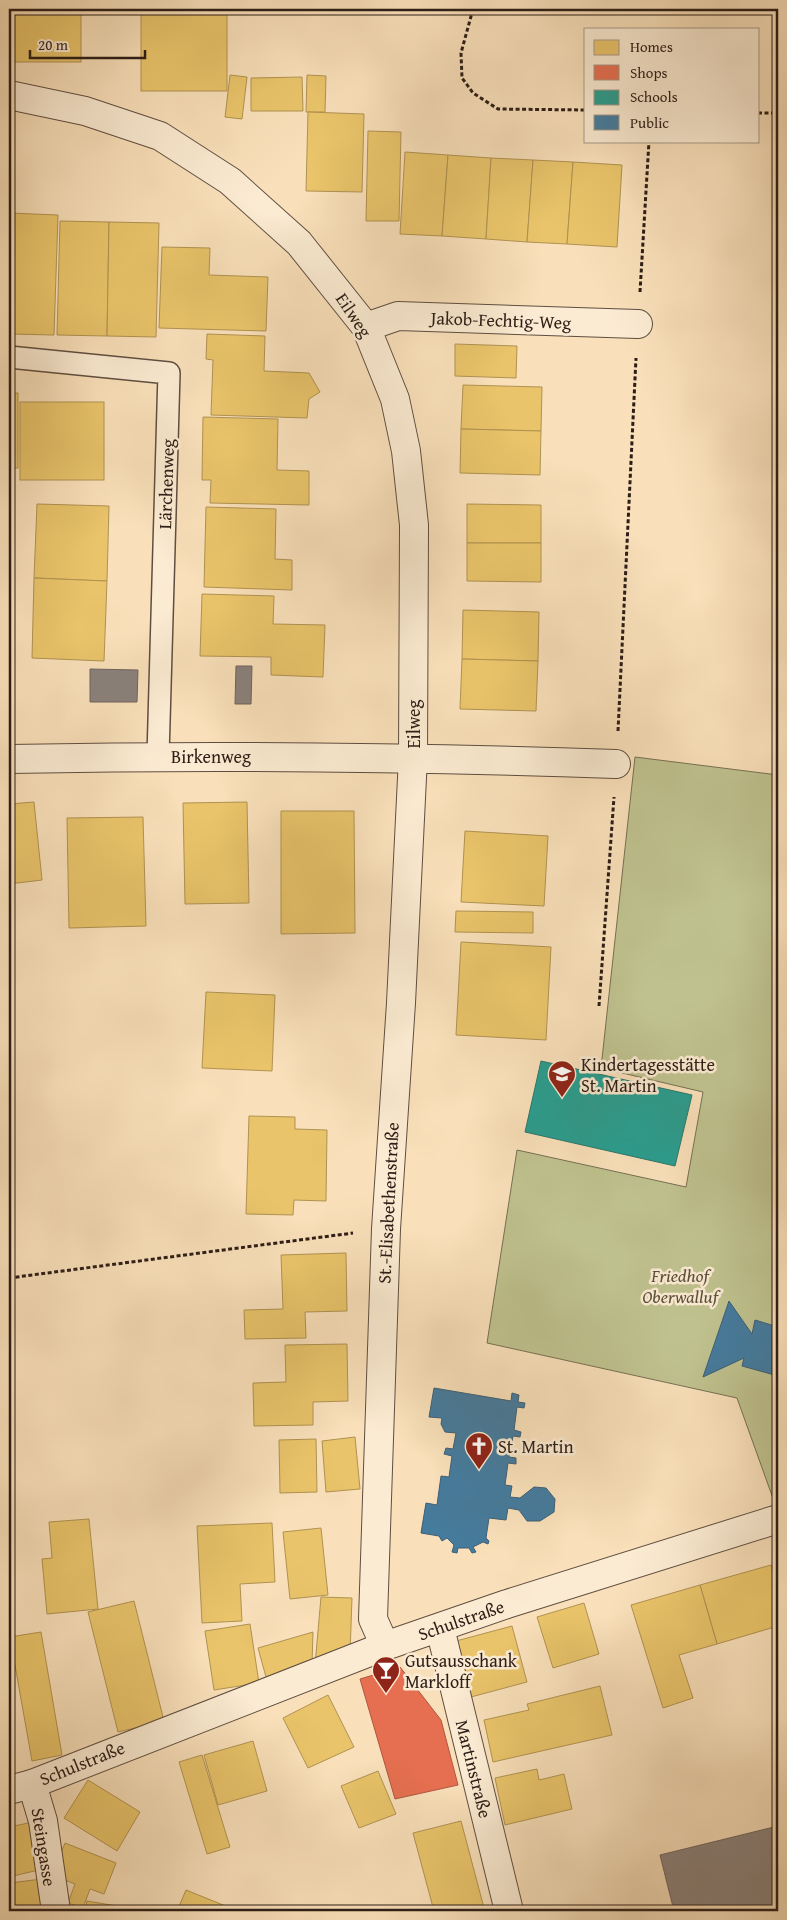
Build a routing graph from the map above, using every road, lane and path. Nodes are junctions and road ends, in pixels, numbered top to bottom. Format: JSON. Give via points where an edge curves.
{"nodes":[{"id":1,"x":473,"y":9,"type":"edge"},
{"id":2,"x":9,"y":95,"type":"edge"},
{"id":3,"x":584,"y":110,"type":"edge"},
{"id":4,"x":760,"y":113,"type":"edge"},
{"id":5,"x":778,"y":113,"type":"edge"},
{"id":6,"x":649,"y":142,"type":"edge"},
{"id":7,"x":638,"y":324,"type":"junction"},
{"id":8,"x":366,"y":327,"type":"junction"},
{"id":9,"x":9,"y":357,"type":"edge"},
{"id":10,"x":158,"y":756,"type":"junction"},
{"id":11,"x":413,"y":757,"type":"junction"},
{"id":12,"x":9,"y":759,"type":"edge"},
{"id":13,"x":616,"y":764,"type":"junction"},
{"id":14,"x":599,"y":1006,"type":"dead end"},
{"id":15,"x":386,"y":1229,"type":"junction"},
{"id":16,"x":9,"y":1278,"type":"edge"},
{"id":17,"x":778,"y":1519,"type":"edge"},
{"id":18,"x":440,"y":1628,"type":"junction"},
{"id":19,"x":385,"y":1646,"type":"junction"},
{"id":20,"x":20,"y":1787,"type":"edge"},
{"id":21,"x":56,"y":1911,"type":"edge"},
{"id":22,"x":509,"y":1911,"type":"edge"}],
"edges":[{"from":1,"to":3,"type":"path","via":[[461,53],[462,78],[472,93],[498,109]]},
{"from":2,"to":8,"type":"street","name":"Eilweg","via":[[86,112],[160,136],[230,181],[299,243]]},
{"from":4,"to":5,"type":"path"},
{"from":6,"to":7,"type":"path"},
{"from":7,"to":8,"type":"street","name":"Jakob-Fechtig-Weg","via":[[398,316]]},
{"from":7,"to":13,"type":"path"},
{"from":8,"to":11,"type":"street","name":"Eilweg","via":[[394,399],[406,451],[414,524]]},
{"from":9,"to":10,"type":"lane","name":"Lärchenweg","via":[[169,373]]},
{"from":10,"to":11,"type":"street","name":"Birkenweg"},
{"from":10,"to":12,"type":"street","name":"Birkenweg"},
{"from":11,"to":13,"type":"street","name":"Birkenweg"},
{"from":11,"to":15,"type":"street","name":"St.-Elisabethenstraße"},
{"from":13,"to":14,"type":"path"},
{"from":15,"to":16,"type":"path"},
{"from":15,"to":19,"type":"street","name":"St.-Elisabethenstraße","via":[[372,1619]]},
{"from":17,"to":18,"type":"street","name":"Schulstraße"},
{"from":18,"to":19,"type":"street","name":"Schulstraße"},
{"from":18,"to":22,"type":"street","name":"Martinstraße"},
{"from":19,"to":20,"type":"street","name":"Schulstraße"},
{"from":20,"to":21,"type":"street","name":"Steingasse","via":[[43,1821]]}]}
